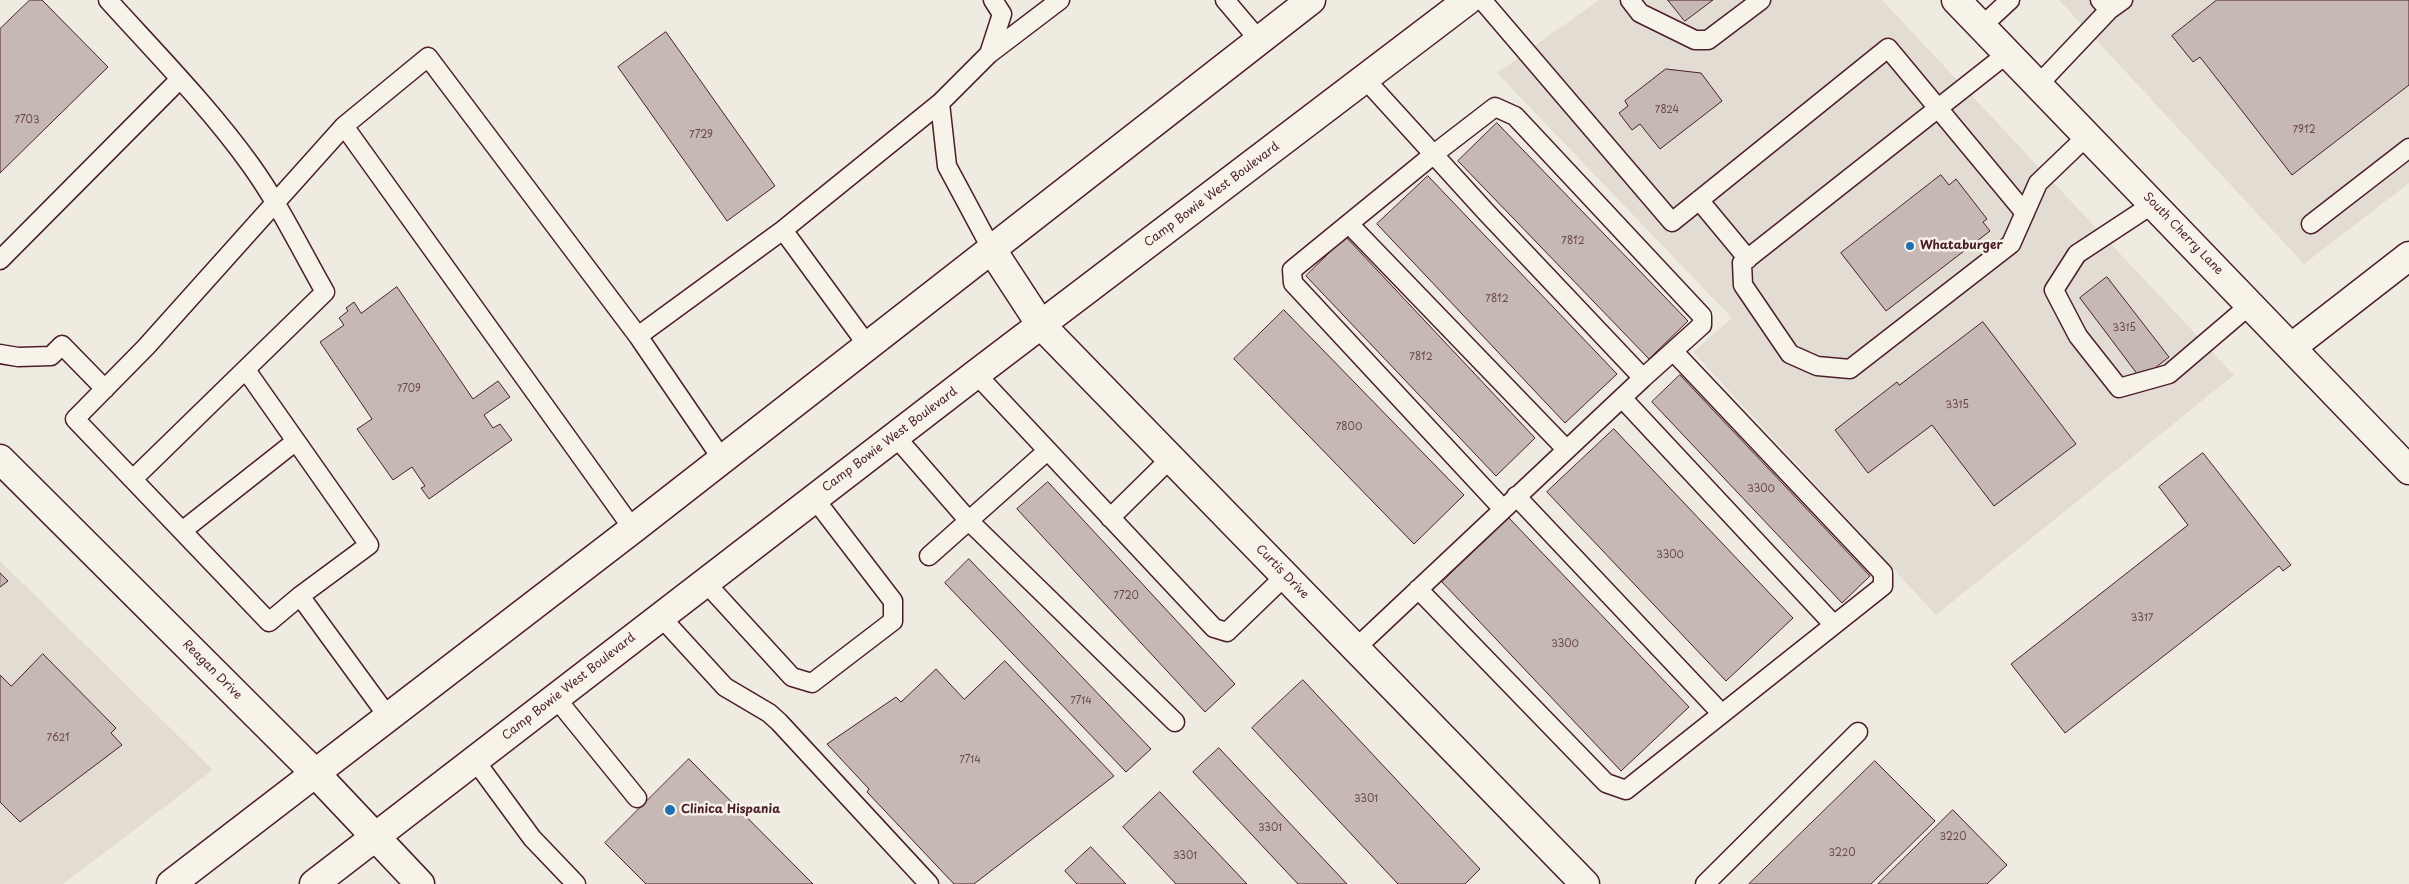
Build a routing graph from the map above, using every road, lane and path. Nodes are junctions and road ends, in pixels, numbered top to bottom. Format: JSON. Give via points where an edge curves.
{"nodes":[{"id":1,"x":108,"y":0,"type":"edge"},
{"id":2,"x":993,"y":0,"type":"edge"},
{"id":3,"x":1060,"y":0,"type":"edge"},
{"id":4,"x":1225,"y":0,"type":"edge"},
{"id":5,"x":1310,"y":0,"type":"edge"},
{"id":6,"x":1468,"y":0,"type":"edge"},
{"id":7,"x":1482,"y":0,"type":"edge"},
{"id":8,"x":1630,"y":0,"type":"edge"},
{"id":9,"x":1761,"y":0,"type":"edge"},
{"id":10,"x":1956,"y":0,"type":"edge"},
{"id":11,"x":2010,"y":0,"type":"edge"},
{"id":12,"x":2111,"y":4,"type":"edge"},
{"id":13,"x":1982,"y":26,"type":"junction"},
{"id":14,"x":1259,"y":40,"type":"junction"},
{"id":15,"x":2008,"y":53,"type":"junction"},
{"id":16,"x":989,"y":54,"type":"junction"},
{"id":17,"x":1365,"y":79,"type":"junction"},
{"id":18,"x":180,"y":80,"type":"junction"},
{"id":19,"x":2038,"y":85,"type":"junction"},
{"id":20,"x":940,"y":103,"type":"junction"},
{"id":21,"x":1938,"y":108,"type":"junction"},
{"id":22,"x":344,"y":126,"type":"junction"},
{"id":23,"x":2087,"y":136,"type":"junction"},
{"id":24,"x":2409,"y":148,"type":"edge"},
{"id":25,"x":1434,"y":154,"type":"junction"},
{"id":26,"x":1698,"y":200,"type":"junction"},
{"id":27,"x":274,"y":202,"type":"junction"},
{"id":28,"x":2153,"y":204,"type":"junction"},
{"id":29,"x":2025,"y":214,"type":"junction"},
{"id":30,"x":1349,"y":224,"type":"junction"},
{"id":31,"x":2311,"y":224,"type":"dead end"},
{"id":32,"x":783,"y":230,"type":"junction"},
{"id":33,"x":992,"y":250,"type":"junction"},
{"id":34,"x":2409,"y":256,"type":"edge"},
{"id":35,"x":1748,"y":259,"type":"junction"},
{"id":36,"x":0,"y":260,"type":"edge"},
{"id":37,"x":2251,"y":304,"type":"junction"},
{"id":38,"x":1041,"y":324,"type":"junction"},
{"id":39,"x":638,"y":336,"type":"junction"},
{"id":40,"x":868,"y":346,"type":"junction"},
{"id":41,"x":2292,"y":347,"type":"junction"},
{"id":42,"x":1673,"y":351,"type":"junction"},
{"id":43,"x":0,"y":354,"type":"edge"},
{"id":44,"x":246,"y":370,"type":"junction"},
{"id":45,"x":976,"y":374,"type":"junction"},
{"id":46,"x":1643,"y":378,"type":"junction"},
{"id":47,"x":105,"y":388,"type":"junction"},
{"id":48,"x":1622,"y":398,"type":"junction"},
{"id":49,"x":895,"y":436,"type":"junction"},
{"id":50,"x":296,"y":440,"type":"junction"},
{"id":51,"x":1566,"y":450,"type":"junction"},
{"id":52,"x":1047,"y":451,"type":"junction"},
{"id":53,"x":1171,"y":458,"type":"junction"},
{"id":54,"x":2405,"y":458,"type":"edge"},
{"id":55,"x":0,"y":459,"type":"edge"},
{"id":56,"x":722,"y":459,"type":"junction"},
{"id":57,"x":133,"y":480,"type":"junction"},
{"id":58,"x":1516,"y":496,"type":"junction"},
{"id":59,"x":814,"y":498,"type":"junction"},
{"id":60,"x":1503,"y":509,"type":"junction"},
{"id":61,"x":1110,"y":518,"type":"junction"},
{"id":62,"x":969,"y":521,"type":"junction"},
{"id":63,"x":633,"y":529,"type":"junction"},
{"id":64,"x":182,"y":530,"type":"junction"},
{"id":65,"x":929,"y":556,"type":"dead end"},
{"id":66,"x":1285,"y":576,"type":"junction"},
{"id":67,"x":705,"y":582,"type":"junction"},
{"id":68,"x":1418,"y":589,"type":"junction"},
{"id":69,"x":300,"y":596,"type":"junction"},
{"id":70,"x":660,"y":616,"type":"junction"},
{"id":71,"x":1834,"y":625,"type":"junction"},
{"id":72,"x":1356,"y":648,"type":"junction"},
{"id":73,"x":554,"y":697,"type":"junction"},
{"id":74,"x":1722,"y":714,"type":"junction"},
{"id":75,"x":389,"y":718,"type":"junction"},
{"id":76,"x":1175,"y":722,"type":"dead end"},
{"id":77,"x":1858,"y":732,"type":"dead end"},
{"id":78,"x":474,"y":760,"type":"junction"},
{"id":79,"x":316,"y":774,"type":"junction"},
{"id":80,"x":638,"y":798,"type":"dead end"},
{"id":81,"x":374,"y":836,"type":"junction"},
{"id":82,"x":317,"y":883,"type":"edge"},
{"id":83,"x":171,"y":884,"type":"edge"},
{"id":84,"x":420,"y":884,"type":"edge"},
{"id":85,"x":576,"y":884,"type":"edge"},
{"id":86,"x":929,"y":884,"type":"edge"},
{"id":87,"x":1585,"y":884,"type":"edge"},
{"id":88,"x":1705,"y":884,"type":"edge"}],
"edges":[{"from":1,"to":18,"type":"lane"},
{"from":2,"to":16,"type":"lane","via":[[1002,14]]},
{"from":3,"to":16,"type":"lane"},
{"from":4,"to":14,"type":"lane"},
{"from":5,"to":14,"type":"main road"},
{"from":6,"to":17,"type":"main road","name":"Camp Bowie West Boulevard"},
{"from":7,"to":26,"type":"lane","via":[[1672,222]]},
{"from":8,"to":9,"type":"lane","via":[[1640,13],[1695,40],[1708,40]]},
{"from":10,"to":13,"type":"main road","name":"South Cherry Lane"},
{"from":11,"to":13,"type":"lane"},
{"from":12,"to":19,"type":"lane"},
{"from":13,"to":15,"type":"main road","name":"South Cherry Lane"},
{"from":14,"to":33,"type":"main road"},
{"from":15,"to":19,"type":"main road","name":"South Cherry Lane"},
{"from":15,"to":21,"type":"lane"},
{"from":16,"to":20,"type":"lane"},
{"from":17,"to":25,"type":"lane"},
{"from":17,"to":38,"type":"main road","name":"Camp Bowie West Boulevard"},
{"from":18,"to":27,"type":"lane","via":[[250,164]]},
{"from":18,"to":36,"type":"lane"},
{"from":19,"to":23,"type":"main road","name":"South Cherry Lane"},
{"from":20,"to":32,"type":"lane"},
{"from":20,"to":33,"type":"lane","via":[[947,166]]},
{"from":21,"to":26,"type":"lane","via":[[1888,48]]},
{"from":21,"to":29,"type":"lane"},
{"from":21,"to":35,"type":"lane"},
{"from":22,"to":27,"type":"lane"},
{"from":22,"to":39,"type":"lane","via":[[428,57]]},
{"from":22,"to":63,"type":"lane"},
{"from":23,"to":28,"type":"main road","name":"South Cherry Lane"},
{"from":23,"to":29,"type":"lane","via":[[2038,183]]},
{"from":24,"to":31,"type":"lane"},
{"from":25,"to":30,"type":"lane"},
{"from":25,"to":42,"type":"lane","via":[[1495,107],[1515,116],[1702,316],[1702,325]]},
{"from":25,"to":46,"type":"lane"},
{"from":26,"to":35,"type":"lane"},
{"from":27,"to":44,"type":"lane","via":[[325,292]]},
{"from":27,"to":47,"type":"lane","via":[[146,347]]},
{"from":28,"to":37,"type":"main road","name":"South Cherry Lane"},
{"from":28,"to":37,"type":"lane","via":[[2077,254],[2054,290],[2078,336],[2119,388],[2168,374]]},
{"from":29,"to":35,"type":"lane","via":[[2012,244],[1850,369],[1817,366],[1790,354],[1743,285],[1742,264]]},
{"from":30,"to":51,"type":"lane"},
{"from":30,"to":60,"type":"lane","via":[[1292,270],[1293,283]]},
{"from":32,"to":39,"type":"lane"},
{"from":32,"to":40,"type":"lane"},
{"from":33,"to":38,"type":"main road","name":"Curtis Drive"},
{"from":33,"to":40,"type":"main road"},
{"from":34,"to":41,"type":"main road"},
{"from":37,"to":41,"type":"main road","name":"South Cherry Lane"},
{"from":38,"to":45,"type":"main road","name":"Camp Bowie West Boulevard"},
{"from":38,"to":53,"type":"main road","name":"Curtis Drive"},
{"from":39,"to":56,"type":"lane"},
{"from":40,"to":56,"type":"main road"},
{"from":41,"to":54,"type":"main road","name":"South Cherry Lane"},
{"from":42,"to":46,"type":"lane"},
{"from":42,"to":71,"type":"lane","via":[[1883,573],[1883,586]]},
{"from":43,"to":47,"type":"lane","via":[[51,356],[62,345]]},
{"from":44,"to":50,"type":"lane"},
{"from":44,"to":57,"type":"lane"},
{"from":45,"to":49,"type":"main road","name":"Camp Bowie West Boulevard"},
{"from":45,"to":52,"type":"lane"},
{"from":46,"to":48,"type":"lane"},
{"from":47,"to":57,"type":"lane","via":[[75,419]]},
{"from":48,"to":51,"type":"lane"},
{"from":48,"to":71,"type":"lane"},
{"from":49,"to":59,"type":"main road","name":"Camp Bowie West Boulevard"},
{"from":49,"to":62,"type":"lane"},
{"from":50,"to":64,"type":"lane"},
{"from":50,"to":69,"type":"lane","via":[[369,545]]},
{"from":51,"to":58,"type":"lane"},
{"from":52,"to":61,"type":"lane"},
{"from":52,"to":62,"type":"lane"},
{"from":53,"to":61,"type":"lane"},
{"from":53,"to":66,"type":"main road","name":"Curtis Drive"},
{"from":55,"to":79,"type":"main road","name":"Reagan Drive"},
{"from":56,"to":63,"type":"main road"},
{"from":57,"to":64,"type":"lane"},
{"from":58,"to":60,"type":"lane"},
{"from":58,"to":74,"type":"lane"},
{"from":59,"to":67,"type":"main road","name":"Camp Bowie West Boulevard"},
{"from":59,"to":67,"type":"lane","via":[[893,602],[893,621],[812,683],[792,677]]},
{"from":60,"to":68,"type":"lane"},
{"from":61,"to":66,"type":"lane","via":[[1214,628],[1228,632]]},
{"from":62,"to":65,"type":"lane"},
{"from":62,"to":76,"type":"lane"},
{"from":63,"to":75,"type":"main road"},
{"from":64,"to":69,"type":"lane","via":[[269,622]]},
{"from":66,"to":72,"type":"main road","name":"Curtis Drive"},
{"from":67,"to":70,"type":"main road","name":"Camp Bowie West Boulevard"},
{"from":68,"to":72,"type":"lane"},
{"from":68,"to":74,"type":"lane","via":[[1606,783],[1626,790]]},
{"from":69,"to":75,"type":"lane"},
{"from":70,"to":73,"type":"main road","name":"Camp Bowie West Boulevard"},
{"from":70,"to":86,"type":"lane","via":[[725,687],[779,722]]},
{"from":71,"to":74,"type":"lane"},
{"from":72,"to":87,"type":"main road","name":"Curtis Drive"},
{"from":73,"to":78,"type":"main road","name":"Camp Bowie West Boulevard"},
{"from":73,"to":80,"type":"lane"},
{"from":75,"to":79,"type":"main road"},
{"from":77,"to":88,"type":"lane"},
{"from":78,"to":81,"type":"main road","name":"Camp Bowie West Boulevard"},
{"from":78,"to":85,"type":"lane","via":[[532,838]]},
{"from":79,"to":81,"type":"main road","name":"Reagan Drive"},
{"from":79,"to":83,"type":"main road"},
{"from":81,"to":82,"type":"main road","name":"Camp Bowie West Boulevard"},
{"from":81,"to":84,"type":"main road","name":"Reagan Drive"}]}
